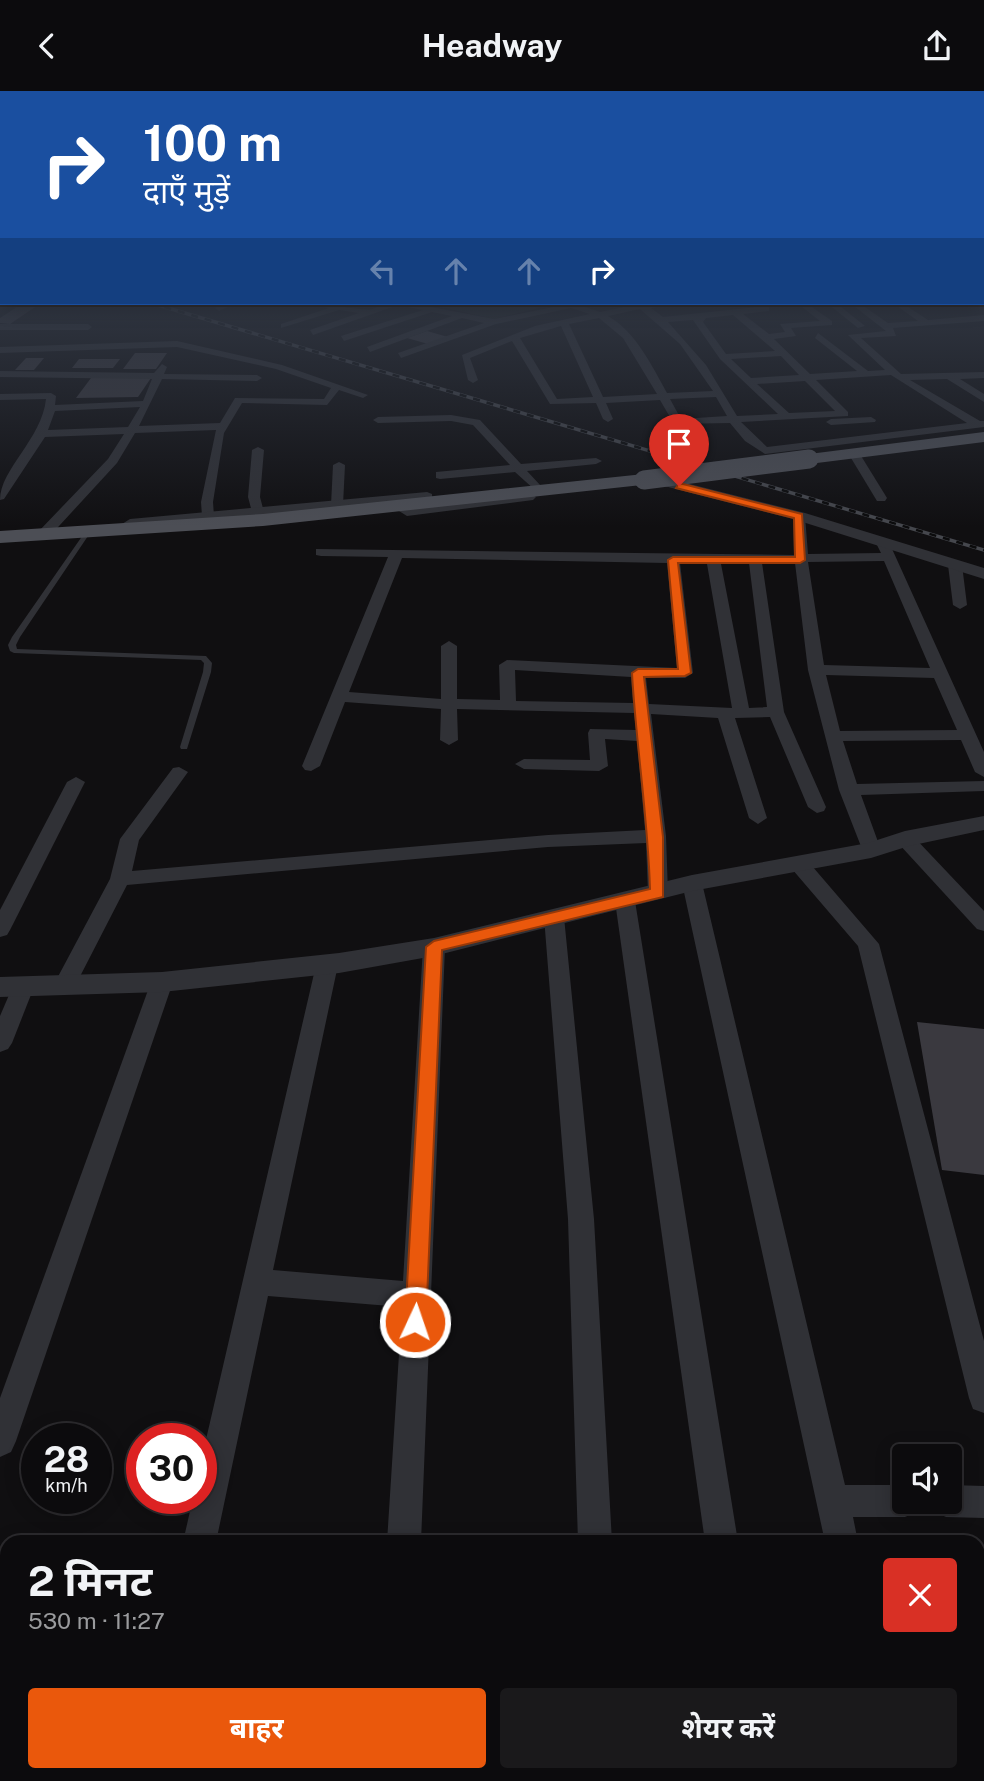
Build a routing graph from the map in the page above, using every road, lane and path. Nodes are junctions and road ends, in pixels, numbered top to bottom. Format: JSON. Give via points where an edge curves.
{"nodes":[{"id":1,"x":161,"y":369,"type":"edge"},
{"id":2,"x":275,"y":369,"type":"edge"},
{"id":3,"x":285,"y":369,"type":"edge"},
{"id":4,"x":469,"y":369,"type":"edge"},
{"id":5,"x":533,"y":369,"type":"edge"},
{"id":6,"x":587,"y":369,"type":"edge"},
{"id":7,"x":647,"y":369,"type":"edge"},
{"id":8,"x":703,"y":369,"type":"edge"},
{"id":9,"x":737,"y":369,"type":"edge"},
{"id":10,"x":799,"y":369,"type":"edge"},
{"id":11,"x":860,"y":369,"type":"edge"},
{"id":12,"x":889,"y":369,"type":"edge"},
{"id":13,"x":0,"y":374,"type":"edge"},
{"id":14,"x":866,"y":374,"type":"junction"},
{"id":15,"x":896,"y":375,"type":"junction"},
{"id":16,"x":157,"y":376,"type":"junction"},
{"id":17,"x":949,"y":376,"type":"junction"},
{"id":18,"x":807,"y":377,"type":"junction"},
{"id":19,"x":982,"y":377,"type":"edge"},
{"id":20,"x":257,"y":378,"type":"junction"},
{"id":21,"x":473,"y":380,"type":"dead end"},
{"id":22,"x":751,"y":381,"type":"junction"},
{"id":23,"x":337,"y":386,"type":"junction"},
{"id":24,"x":264,"y":392,"type":"dead end"},
{"id":25,"x":720,"y":394,"type":"junction"},
{"id":26,"x":363,"y":395,"type":"dead end"},
{"id":27,"x":0,"y":397,"type":"edge"},
{"id":28,"x":662,"y":397,"type":"junction"},
{"id":29,"x":601,"y":399,"type":"junction"},
{"id":30,"x":984,"y":399,"type":"edge"},
{"id":31,"x":147,"y":404,"type":"junction"},
{"id":32,"x":859,"y":407,"type":"dead end"},
{"id":33,"x":51,"y":408,"type":"junction"},
{"id":34,"x":787,"y":417,"type":"junction"},
{"id":35,"x":608,"y":419,"type":"dead end"},
{"id":36,"x":731,"y":419,"type":"junction"},
{"id":37,"x":378,"y":420,"type":"dead end"},
{"id":38,"x":871,"y":420,"type":"junction"},
{"id":39,"x":224,"y":426,"type":"junction"},
{"id":40,"x":982,"y":429,"type":"edge"},
{"id":41,"x":131,"y":431,"type":"junction"},
{"id":42,"x":40,"y":433,"type":"junction"},
{"id":43,"x":894,"y":437,"type":"junction"},
{"id":44,"x":258,"y":450,"type":"dead end"},
{"id":45,"x":854,"y":453,"type":"junction"},
{"id":46,"x":806,"y":454,"type":"junction"},
{"id":47,"x":596,"y":461,"type":"dead end"},
{"id":48,"x":339,"y":464,"type":"dead end"},
{"id":49,"x":520,"y":468,"type":"junction"},
{"id":50,"x":440,"y":475,"type":"dead end"},
{"id":51,"x":650,"y":480,"type":"junction"},
{"id":52,"x":536,"y":486,"type":"junction"},
{"id":53,"x":0,"y":496,"type":"edge"},
{"id":54,"x":881,"y":498,"type":"dead end"},
{"id":55,"x":337,"y":505,"type":"junction"},
{"id":56,"x":258,"y":512,"type":"junction"},
{"id":57,"x":208,"y":516,"type":"junction"},
{"id":58,"x":799,"y":516,"type":"junction"},
{"id":59,"x":111,"y":532,"type":"junction"},
{"id":60,"x":87,"y":533,"type":"junction"},
{"id":61,"x":43,"y":535,"type":"junction"},
{"id":62,"x":0,"y":537,"type":"edge"},
{"id":63,"x":886,"y":550,"type":"junction"},
{"id":64,"x":321,"y":552,"type":"dead end"},
{"id":65,"x":397,"y":554,"type":"junction"},
{"id":66,"x":673,"y":560,"type":"junction"},
{"id":67,"x":713,"y":560,"type":"junction"},
{"id":68,"x":755,"y":560,"type":"junction"},
{"id":69,"x":800,"y":560,"type":"junction"},
{"id":70,"x":955,"y":565,"type":"junction"},
{"id":71,"x":984,"y":574,"type":"edge"},
{"id":72,"x":960,"y":605,"type":"dead end"},
{"id":73,"x":449,"y":646,"type":"dead end"},
{"id":74,"x":816,"y":670,"type":"junction"},
{"id":75,"x":638,"y":673,"type":"junction"},
{"id":76,"x":940,"y":673,"type":"junction"},
{"id":77,"x":339,"y":695,"type":"junction"},
{"id":78,"x":450,"y":703,"type":"junction"},
{"id":79,"x":508,"y":705,"type":"junction"},
{"id":80,"x":641,"y":708,"type":"junction"},
{"id":81,"x":776,"y":712,"type":"junction"},
{"id":82,"x":734,"y":714,"type":"junction"},
{"id":83,"x":642,"y":736,"type":"junction"},
{"id":84,"x":835,"y":736,"type":"junction"},
{"id":85,"x":449,"y":740,"type":"dead end"},
{"id":86,"x":975,"y":741,"type":"edge"},
{"id":87,"x":184,"y":747,"type":"dead end"},
{"id":88,"x":524,"y":764,"type":"dead end"},
{"id":89,"x":310,"y":766,"type":"dead end"},
{"id":90,"x":178,"y":772,"type":"dead end"},
{"id":91,"x":984,"y":772,"type":"edge"},
{"id":92,"x":76,"y":782,"type":"dead end"},
{"id":93,"x":984,"y":786,"type":"edge"},
{"id":94,"x":848,"y":790,"type":"junction"},
{"id":95,"x":817,"y":807,"type":"dead end"},
{"id":96,"x":758,"y":818,"type":"dead end"},
{"id":97,"x":984,"y":823,"type":"edge"},
{"id":98,"x":656,"y":837,"type":"junction"},
{"id":99,"x":905,"y":839,"type":"junction"},
{"id":100,"x":871,"y":850,"type":"junction"},
{"id":101,"x":799,"y":864,"type":"junction"},
{"id":102,"x":120,"y":879,"type":"junction"},
{"id":103,"x":692,"y":883,"type":"junction"},
{"id":104,"x":658,"y":893,"type":"junction"},
{"id":105,"x":625,"y":901,"type":"junction"},
{"id":106,"x":554,"y":917,"type":"junction"},
{"id":107,"x":984,"y":924,"type":"edge"},
{"id":108,"x":0,"y":930,"type":"edge"},
{"id":109,"x":434,"y":947,"type":"junction"},
{"id":110,"x":327,"y":965,"type":"junction"},
{"id":111,"x":162,"y":982,"type":"junction"},
{"id":112,"x":64,"y":986,"type":"junction"},
{"id":113,"x":11,"y":987,"type":"edge"},
{"id":114,"x":0,"y":1043,"type":"edge"},
{"id":115,"x":255,"y":1282,"type":"junction"},
{"id":116,"x":417,"y":1294,"type":"junction"},
{"id":117,"x":984,"y":1398,"type":"edge"},
{"id":118,"x":0,"y":1441,"type":"edge"},
{"id":119,"x":833,"y":1501,"type":"junction"},
{"id":120,"x":892,"y":1501,"type":"edge"},
{"id":121,"x":962,"y":1501,"type":"edge"},
{"id":122,"x":984,"y":1502,"type":"edge"},
{"id":123,"x":201,"y":1535,"type":"edge"},
{"id":124,"x":404,"y":1535,"type":"edge"},
{"id":125,"x":595,"y":1535,"type":"edge"},
{"id":126,"x":721,"y":1535,"type":"edge"},
{"id":127,"x":840,"y":1535,"type":"edge"}],
"edges":[{"from":1,"to":16,"type":"street"},
{"from":2,"to":20,"type":"street"},
{"from":3,"to":23,"type":"street"},
{"from":4,"to":21,"type":"street"},
{"from":5,"to":29,"type":"street","via":[[554,402]]},
{"from":6,"to":29,"type":"street"},
{"from":7,"to":28,"type":"street"},
{"from":8,"to":25,"type":"street"},
{"from":9,"to":22,"type":"street"},
{"from":10,"to":18,"type":"street"},
{"from":11,"to":14,"type":"street"},
{"from":12,"to":15,"type":"street"},
{"from":13,"to":16,"type":"street"},
{"from":14,"to":15,"type":"street"},
{"from":14,"to":18,"type":"street"},
{"from":15,"to":17,"type":"street"},
{"from":15,"to":40,"type":"street"},
{"from":16,"to":20,"type":"street"},
{"from":16,"to":31,"type":"street"},
{"from":17,"to":19,"type":"street"},
{"from":17,"to":30,"type":"street"},
{"from":18,"to":22,"type":"street"},
{"from":18,"to":34,"type":"street","via":[[844,414]]},
{"from":20,"to":24,"type":"street"},
{"from":22,"to":34,"type":"street"},
{"from":23,"to":26,"type":"street"},
{"from":23,"to":39,"type":"street","via":[[327,402],[239,400]]},
{"from":25,"to":28,"type":"street"},
{"from":25,"to":36,"type":"street"},
{"from":27,"to":33,"type":"street","via":[[51,396]]},
{"from":28,"to":29,"type":"street"},
{"from":28,"to":36,"type":"street","via":[[678,422]]},
{"from":29,"to":35,"type":"street"},
{"from":31,"to":33,"type":"street"},
{"from":31,"to":41,"type":"street"},
{"from":32,"to":38,"type":"street"},
{"from":33,"to":42,"type":"street"},
{"from":34,"to":36,"type":"street"},
{"from":36,"to":46,"type":"street","via":[[765,451]]},
{"from":37,"to":49,"type":"street","via":[[476,422]]},
{"from":38,"to":43,"type":"street"},
{"from":38,"to":46,"type":"street","via":[[775,426]]},
{"from":39,"to":41,"type":"street"},
{"from":39,"to":57,"type":"street","via":[[206,502]]},
{"from":40,"to":43,"type":"street"},
{"from":40,"to":45,"type":"main road"},
{"from":41,"to":42,"type":"street"},
{"from":41,"to":61,"type":"street","via":[[113,461]]},
{"from":42,"to":53,"type":"street"},
{"from":43,"to":46,"type":"street"},
{"from":44,"to":56,"type":"street","via":[[254,497]]},
{"from":45,"to":46,"type":"main road"},
{"from":45,"to":54,"type":"street"},
{"from":46,"to":51,"type":"main road","bridge":true},
{"from":47,"to":49,"type":"street"},
{"from":48,"to":55,"type":"street"},
{"from":49,"to":50,"type":"street"},
{"from":49,"to":52,"type":"street"},
{"from":51,"to":52,"type":"street","via":[[623,476]]},
{"from":51,"to":58,"type":"street"},
{"from":51,"to":59,"type":"main road"},
{"from":52,"to":55,"type":"street"},
{"from":55,"to":56,"type":"street"},
{"from":56,"to":57,"type":"street"},
{"from":57,"to":59,"type":"street","via":[[130,524]]},
{"from":58,"to":63,"type":"street"},
{"from":58,"to":69,"type":"street"},
{"from":59,"to":60,"type":"main road"},
{"from":60,"to":61,"type":"main road"},
{"from":60,"to":87,"type":"lane","via":[[16,637],[14,651],[203,658],[207,672]]},
{"from":61,"to":62,"type":"main road"},
{"from":63,"to":69,"type":"street"},
{"from":63,"to":70,"type":"street"},
{"from":63,"to":76,"type":"street"},
{"from":64,"to":65,"type":"street"},
{"from":65,"to":66,"type":"street"},
{"from":65,"to":77,"type":"street"},
{"from":66,"to":67,"type":"street"},
{"from":66,"to":75,"type":"street","via":[[685,673]]},
{"from":67,"to":68,"type":"street"},
{"from":67,"to":82,"type":"street"},
{"from":68,"to":69,"type":"street"},
{"from":68,"to":81,"type":"street"},
{"from":69,"to":74,"type":"street"},
{"from":70,"to":71,"type":"street"},
{"from":70,"to":72,"type":"street"},
{"from":73,"to":78,"type":"street"},
{"from":74,"to":76,"type":"street"},
{"from":74,"to":84,"type":"street"},
{"from":75,"to":79,"type":"street","via":[[507,665]]},
{"from":75,"to":80,"type":"street"},
{"from":76,"to":86,"type":"street"},
{"from":77,"to":78,"type":"street"},
{"from":77,"to":89,"type":"street"},
{"from":78,"to":79,"type":"street"},
{"from":78,"to":85,"type":"street"},
{"from":79,"to":80,"type":"street"},
{"from":80,"to":82,"type":"street"},
{"from":80,"to":83,"type":"street"},
{"from":81,"to":82,"type":"street"},
{"from":81,"to":95,"type":"street"},
{"from":82,"to":96,"type":"street"},
{"from":83,"to":88,"type":"street","via":[[596,733],[599,766]]},
{"from":83,"to":98,"type":"street"},
{"from":84,"to":86,"type":"street"},
{"from":84,"to":94,"type":"street"},
{"from":86,"to":91,"type":"street"},
{"from":90,"to":102,"type":"street","via":[[130,839]]},
{"from":92,"to":108,"type":"street"},
{"from":93,"to":94,"type":"street"},
{"from":94,"to":100,"type":"street"},
{"from":97,"to":99,"type":"street"},
{"from":98,"to":102,"type":"street","via":[[548,841]]},
{"from":98,"to":104,"type":"street"},
{"from":99,"to":100,"type":"street"},
{"from":99,"to":107,"type":"street"},
{"from":100,"to":101,"type":"street"},
{"from":101,"to":103,"type":"street"},
{"from":101,"to":117,"type":"street","via":[[868,943]]},
{"from":102,"to":112,"type":"street"},
{"from":103,"to":104,"type":"street"},
{"from":103,"to":119,"type":"street"},
{"from":104,"to":105,"type":"street"},
{"from":105,"to":106,"type":"street"},
{"from":105,"to":126,"type":"street"},
{"from":106,"to":109,"type":"street"},
{"from":106,"to":125,"type":"street","via":[[580,1219]]},
{"from":109,"to":110,"type":"street"},
{"from":109,"to":116,"type":"street"},
{"from":110,"to":111,"type":"street"},
{"from":110,"to":115,"type":"street"},
{"from":111,"to":112,"type":"street"},
{"from":111,"to":118,"type":"street"},
{"from":112,"to":113,"type":"street"},
{"from":113,"to":114,"type":"street"},
{"from":115,"to":116,"type":"street"},
{"from":115,"to":123,"type":"street"},
{"from":116,"to":124,"type":"street"},
{"from":119,"to":120,"type":"street"},
{"from":119,"to":127,"type":"street"},
{"from":121,"to":122,"type":"street"}]}
